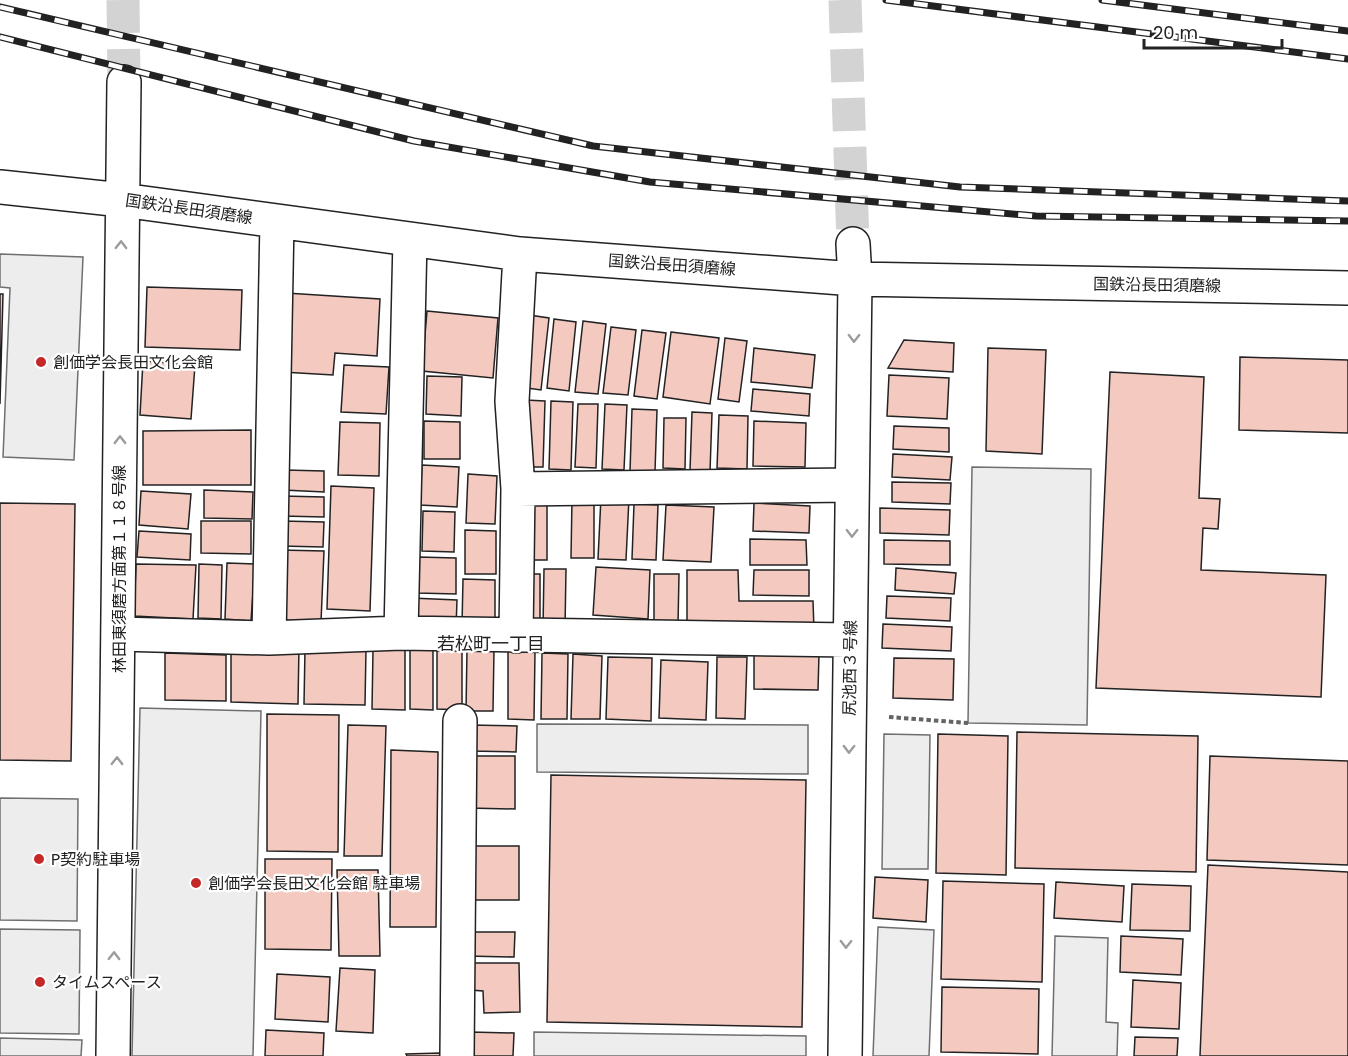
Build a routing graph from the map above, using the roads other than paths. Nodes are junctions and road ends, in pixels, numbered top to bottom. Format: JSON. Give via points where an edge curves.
{"nodes":[{"id":1,"x":124,"y":82,"type":"tunnel mouth"},
{"id":2,"x":0,"y":187,"type":"edge"},
{"id":3,"x":122,"y":200,"type":"junction"},
{"id":4,"x":277,"y":221,"type":"junction"},
{"id":5,"x":410,"y":239,"type":"junction"},
{"id":6,"x":853,"y":244,"type":"tunnel mouth"},
{"id":7,"x":520,"y":254,"type":"junction"},
{"id":8,"x":855,"y":279,"type":"junction"},
{"id":9,"x":1348,"y":288,"type":"edge"},
{"id":10,"x":852,"y":485,"type":"junction"},
{"id":11,"x":518,"y":489,"type":"junction"},
{"id":12,"x":401,"y":633,"type":"junction"},
{"id":13,"x":119,"y":634,"type":"junction"},
{"id":14,"x":516,"y":636,"type":"junction"},
{"id":15,"x":269,"y":638,"type":"junction"},
{"id":16,"x":850,"y":640,"type":"junction"},
{"id":17,"x":460,"y":721,"type":"dead end"},
{"id":18,"x":113,"y":1056,"type":"edge"},
{"id":19,"x":458,"y":1056,"type":"edge"},
{"id":20,"x":844,"y":1056,"type":"edge"}],
"edges":[{"from":1,"to":3,"type":"street","name":"林田東須磨方面第１１８号線"},
{"from":2,"to":3,"type":"street","name":"国鉄沿長田須磨線"},
{"from":3,"to":4,"type":"street","name":"国鉄沿長田須磨線"},
{"from":13,"to":3,"type":"street","name":"林田東須磨方面第１１８号線","one_way":true},
{"from":4,"to":5,"type":"street","name":"国鉄沿長田須磨線"},
{"from":4,"to":15,"type":"street"},
{"from":5,"to":7,"type":"street","name":"国鉄沿長田須磨線"},
{"from":5,"to":12,"type":"street"},
{"from":6,"to":8,"type":"street","name":"尻池西３号線"},
{"from":7,"to":8,"type":"street","name":"国鉄沿長田須磨線"},
{"from":7,"to":11,"type":"street","via":[[512,400]]},
{"from":8,"to":9,"type":"street","name":"国鉄沿長田須磨線"},
{"from":8,"to":10,"type":"street","name":"尻池西３号線","one_way":true},
{"from":10,"to":11,"type":"street"},
{"from":10,"to":16,"type":"street","name":"尻池西３号線","one_way":true},
{"from":11,"to":14,"type":"street"},
{"from":12,"to":14,"type":"street"},
{"from":12,"to":15,"type":"street"},
{"from":13,"to":15,"type":"street"},
{"from":18,"to":13,"type":"street","name":"林田東須磨方面第１１８号線","one_way":true},
{"from":14,"to":16,"type":"street"},
{"from":16,"to":20,"type":"street","name":"尻池西３号線","one_way":true},
{"from":17,"to":19,"type":"street"}]}
